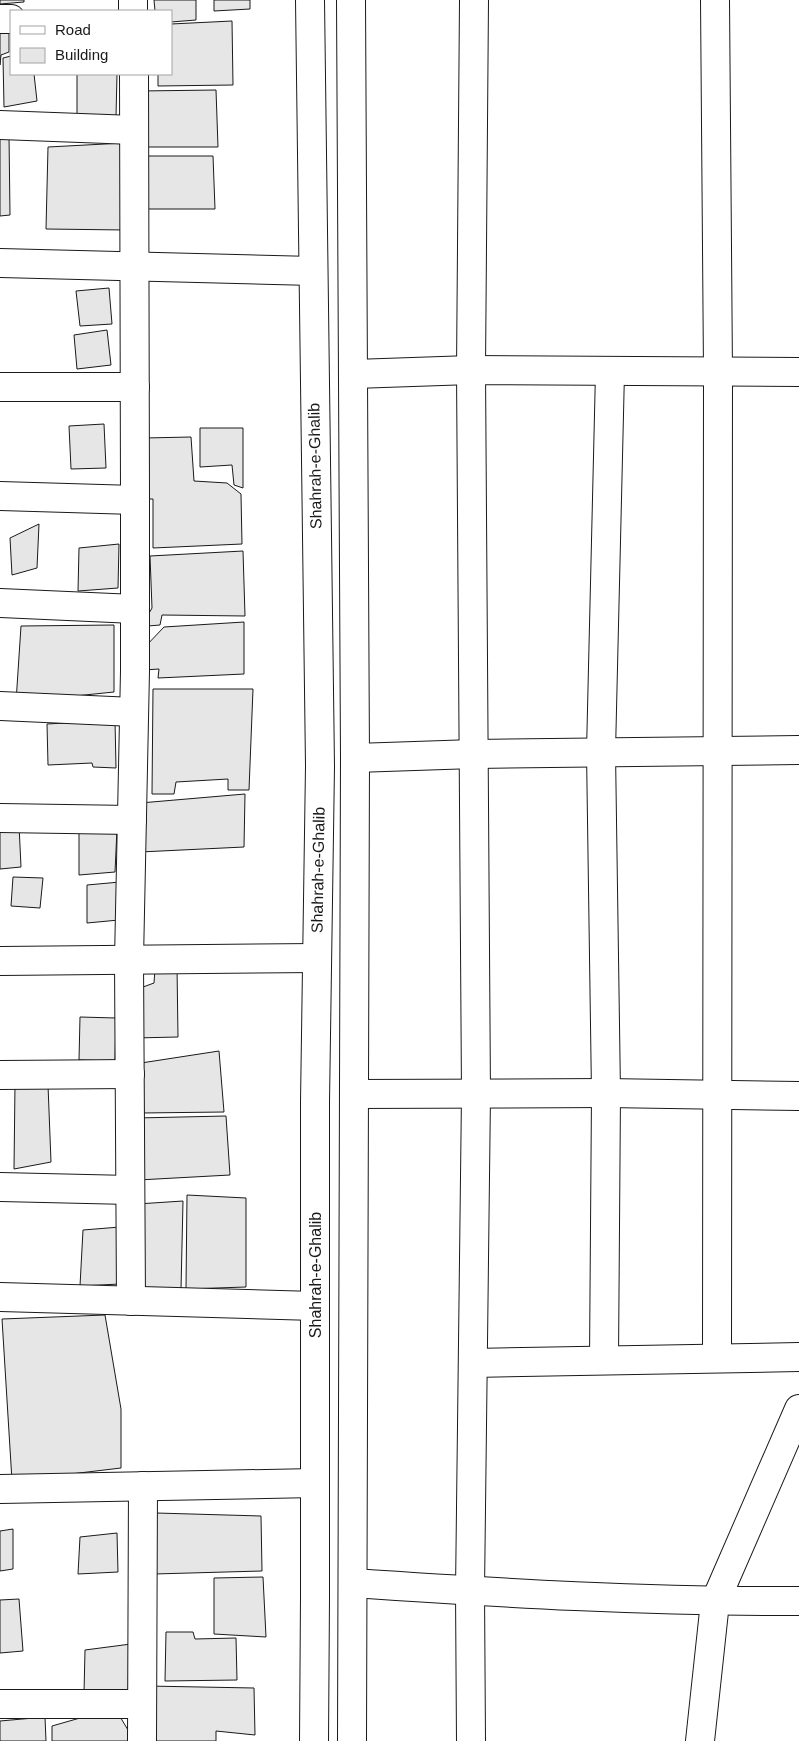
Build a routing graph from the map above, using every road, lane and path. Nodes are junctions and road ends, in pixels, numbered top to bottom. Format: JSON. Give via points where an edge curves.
{"nodes":[{"id":1,"x":310,"y":0,"type":"edge"},
{"id":2,"x":351,"y":0,"type":"edge"},
{"id":3,"x":474,"y":0,"type":"edge"},
{"id":4,"x":714,"y":0,"type":"edge"},
{"id":5,"x":134,"y":75,"type":"edge"},
{"id":6,"x":0,"y":125,"type":"edge"},
{"id":7,"x":134,"y":130,"type":"junction"},
{"id":8,"x":0,"y":263,"type":"edge"},
{"id":9,"x":135,"y":266,"type":"junction"},
{"id":10,"x":313,"y":271,"type":"junction"},
{"id":11,"x":471,"y":370,"type":"junction"},
{"id":12,"x":610,"y":372,"type":"junction"},
{"id":13,"x":718,"y":372,"type":"junction"},
{"id":14,"x":799,"y":372,"type":"edge"},
{"id":15,"x":354,"y":374,"type":"junction"},
{"id":16,"x":0,"y":387,"type":"edge"},
{"id":17,"x":135,"y":388,"type":"junction"},
{"id":18,"x":0,"y":496,"type":"edge"},
{"id":19,"x":135,"y":500,"type":"junction"},
{"id":20,"x":0,"y":603,"type":"edge"},
{"id":21,"x":135,"y":609,"type":"junction"},
{"id":22,"x":0,"y":706,"type":"edge"},
{"id":23,"x":134,"y":712,"type":"junction"},
{"id":24,"x":799,"y":750,"type":"edge"},
{"id":25,"x":718,"y":751,"type":"junction"},
{"id":26,"x":601,"y":752,"type":"junction"},
{"id":27,"x":474,"y":754,"type":"junction"},
{"id":28,"x":355,"y":758,"type":"junction"},
{"id":29,"x":0,"y":818,"type":"edge"},
{"id":30,"x":132,"y":820,"type":"junction"},
{"id":31,"x":317,"y":958,"type":"junction"},
{"id":32,"x":129,"y":960,"type":"junction"},
{"id":33,"x":0,"y":961,"type":"edge"},
{"id":34,"x":130,"y":1074,"type":"junction"},
{"id":35,"x":0,"y":1075,"type":"edge"},
{"id":36,"x":606,"y":1093,"type":"junction"},
{"id":37,"x":355,"y":1094,"type":"junction"},
{"id":38,"x":476,"y":1094,"type":"junction"},
{"id":39,"x":717,"y":1096,"type":"junction"},
{"id":40,"x":799,"y":1096,"type":"edge"},
{"id":41,"x":0,"y":1187,"type":"edge"},
{"id":42,"x":130,"y":1190,"type":"junction"},
{"id":43,"x":0,"y":1298,"type":"edge"},
{"id":44,"x":131,"y":1301,"type":"junction"},
{"id":45,"x":315,"y":1306,"type":"junction"},
{"id":46,"x":799,"y":1357,"type":"edge"},
{"id":47,"x":718,"y":1358,"type":"junction"},
{"id":48,"x":604,"y":1360,"type":"junction"},
{"id":49,"x":473,"y":1363,"type":"junction"},
{"id":50,"x":799,"y":1409,"type":"edge"},
{"id":51,"x":315,"y":1483,"type":"junction"},
{"id":52,"x":144,"y":1486,"type":"junction"},
{"id":53,"x":0,"y":1489,"type":"edge"},
{"id":54,"x":353,"y":1583,"type":"junction"},
{"id":55,"x":470,"y":1591,"type":"junction"},
{"id":56,"x":799,"y":1601,"type":"edge"},
{"id":57,"x":716,"y":1602,"type":"junction"},
{"id":58,"x":0,"y":1704,"type":"edge"},
{"id":59,"x":142,"y":1704,"type":"junction"},
{"id":60,"x":142,"y":1741,"type":"edge"},
{"id":61,"x":314,"y":1741,"type":"edge"},
{"id":62,"x":352,"y":1741,"type":"edge"},
{"id":63,"x":471,"y":1741,"type":"edge"},
{"id":64,"x":700,"y":1741,"type":"edge"}],
"edges":[{"from":1,"to":10,"type":"street","name":"Shahrah-e-Ghalib"},
{"from":2,"to":15,"type":"street"},
{"from":3,"to":11,"type":"street"},
{"from":4,"to":13,"type":"street"},
{"from":5,"to":7,"type":"street"},
{"from":6,"to":7,"type":"street"},
{"from":7,"to":9,"type":"street"},
{"from":8,"to":9,"type":"street"},
{"from":9,"to":10,"type":"street"},
{"from":9,"to":17,"type":"street"},
{"from":10,"to":31,"type":"street","name":"Shahrah-e-Ghalib","via":[[320,766]]},
{"from":11,"to":12,"type":"street"},
{"from":11,"to":15,"type":"street"},
{"from":11,"to":27,"type":"street"},
{"from":12,"to":13,"type":"street"},
{"from":12,"to":26,"type":"street"},
{"from":13,"to":14,"type":"street"},
{"from":13,"to":25,"type":"street"},
{"from":15,"to":28,"type":"street"},
{"from":16,"to":17,"type":"street"},
{"from":17,"to":19,"type":"street"},
{"from":18,"to":19,"type":"street"},
{"from":19,"to":21,"type":"street"},
{"from":20,"to":21,"type":"street"},
{"from":21,"to":23,"type":"street"},
{"from":22,"to":23,"type":"street"},
{"from":23,"to":30,"type":"street"},
{"from":24,"to":25,"type":"street"},
{"from":25,"to":26,"type":"street"},
{"from":25,"to":39,"type":"street"},
{"from":26,"to":27,"type":"street"},
{"from":26,"to":36,"type":"street"},
{"from":27,"to":28,"type":"street"},
{"from":27,"to":38,"type":"street"},
{"from":28,"to":37,"type":"street"},
{"from":29,"to":30,"type":"street"},
{"from":30,"to":32,"type":"street"},
{"from":31,"to":32,"type":"street"},
{"from":31,"to":45,"type":"street","name":"Shahrah-e-Ghalib"},
{"from":32,"to":33,"type":"street"},
{"from":32,"to":34,"type":"street"},
{"from":34,"to":35,"type":"street"},
{"from":34,"to":42,"type":"street"},
{"from":36,"to":38,"type":"street"},
{"from":36,"to":39,"type":"street"},
{"from":36,"to":48,"type":"street"},
{"from":37,"to":38,"type":"street"},
{"from":37,"to":54,"type":"street"},
{"from":38,"to":49,"type":"street"},
{"from":39,"to":40,"type":"street"},
{"from":39,"to":47,"type":"street"},
{"from":41,"to":42,"type":"street"},
{"from":42,"to":44,"type":"street"},
{"from":43,"to":44,"type":"street"},
{"from":44,"to":45,"type":"street"},
{"from":45,"to":51,"type":"street","name":"Shahrah-e-Ghalib"},
{"from":46,"to":47,"type":"street"},
{"from":47,"to":48,"type":"street"},
{"from":48,"to":49,"type":"street"},
{"from":49,"to":55,"type":"street"},
{"from":50,"to":57,"type":"street"},
{"from":51,"to":52,"type":"street"},
{"from":51,"to":61,"type":"street","name":"Shahrah-e-Ghalib"},
{"from":52,"to":53,"type":"street"},
{"from":52,"to":59,"type":"street"},
{"from":54,"to":55,"type":"street"},
{"from":54,"to":62,"type":"street"},
{"from":55,"to":57,"type":"street"},
{"from":55,"to":63,"type":"street"},
{"from":56,"to":57,"type":"street"},
{"from":57,"to":64,"type":"street"},
{"from":58,"to":59,"type":"street"},
{"from":59,"to":60,"type":"street"}]}
